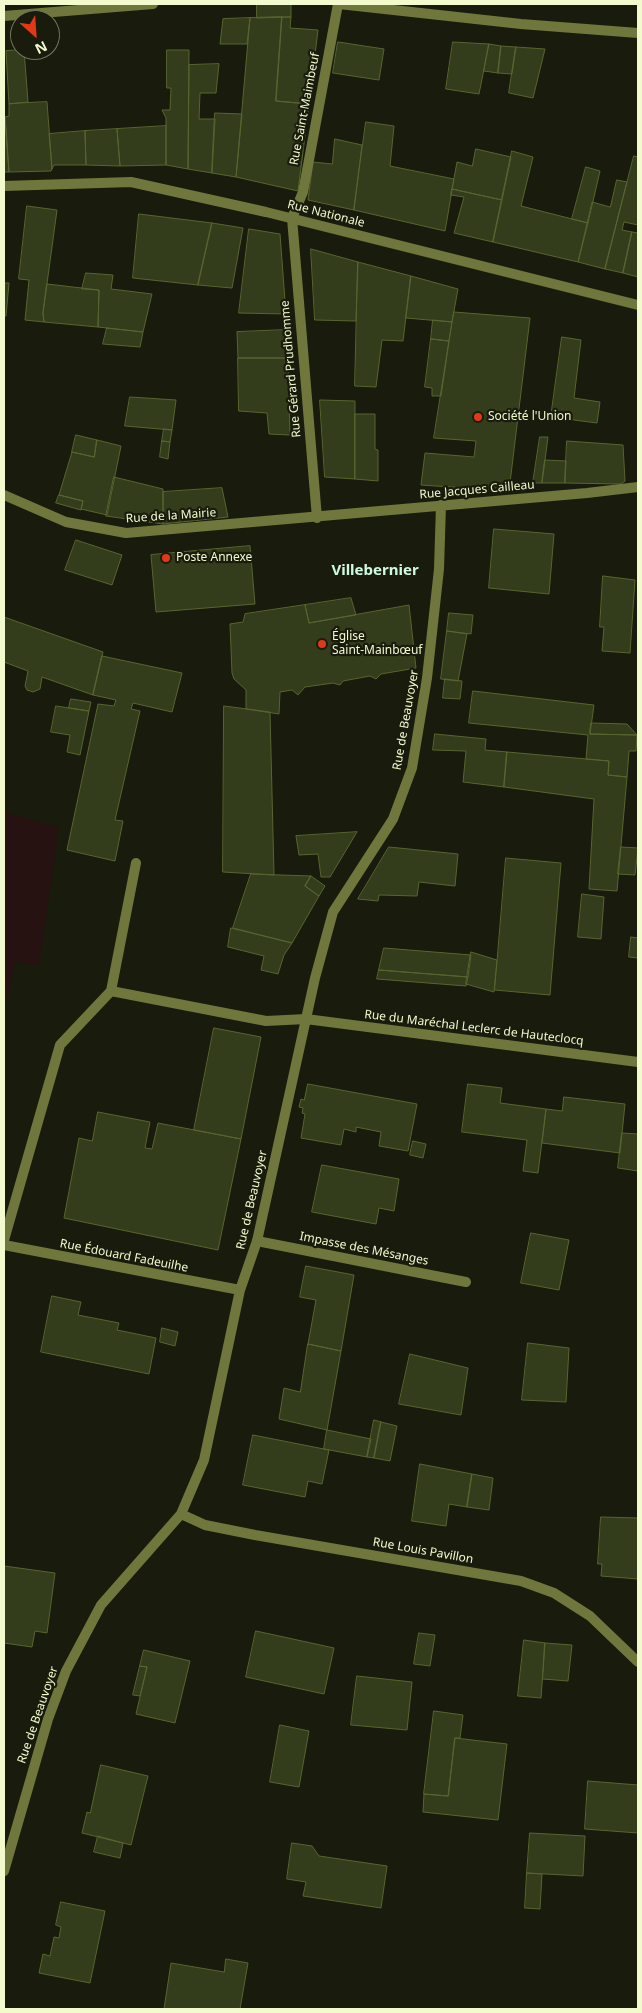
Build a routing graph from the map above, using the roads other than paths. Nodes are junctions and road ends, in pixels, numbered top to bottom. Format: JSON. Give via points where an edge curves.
{"nodes":[{"id":1,"x":153,"y":4,"type":"edge"},
{"id":2,"x":339,"y":4,"type":"edge"},
{"id":3,"x":4,"y":16,"type":"edge"},
{"id":4,"x":638,"y":33,"type":"edge"},
{"id":5,"x":4,"y":186,"type":"edge"},
{"id":6,"x":292,"y":218,"type":"junction"},
{"id":7,"x":638,"y":305,"type":"edge"},
{"id":8,"x":638,"y":487,"type":"edge"},
{"id":9,"x":4,"y":495,"type":"edge"},
{"id":10,"x":442,"y":505,"type":"junction"},
{"id":11,"x":317,"y":518,"type":"junction"},
{"id":12,"x":136,"y":864,"type":"dead end"},
{"id":13,"x":111,"y":991,"type":"junction"},
{"id":14,"x":306,"y":1019,"type":"junction"},
{"id":15,"x":638,"y":1062,"type":"edge"},
{"id":16,"x":4,"y":1240,"type":"edge"},
{"id":17,"x":257,"y":1241,"type":"junction"},
{"id":18,"x":4,"y":1246,"type":"edge"},
{"id":19,"x":466,"y":1282,"type":"dead end"},
{"id":20,"x":240,"y":1290,"type":"junction"},
{"id":21,"x":181,"y":1514,"type":"junction"},
{"id":22,"x":638,"y":1662,"type":"edge"},
{"id":23,"x":4,"y":1871,"type":"edge"}],
"edges":[{"from":1,"to":3,"type":"street"},
{"from":2,"to":4,"type":"street"},
{"from":2,"to":6,"type":"street","name":"Rue Saint-Maimbeuf","via":[[303,192]]},
{"from":5,"to":6,"type":"street","name":"Rue Nationale","via":[[131,182]]},
{"from":6,"to":7,"type":"street","name":"Rue Nationale"},
{"from":6,"to":11,"type":"street","name":"Rue Gérard Prudhomme"},
{"from":8,"to":10,"type":"street","name":"Rue Jacques Cailleau"},
{"from":9,"to":11,"type":"street","name":"Rue de la Mairie","via":[[66,522],[126,533]]},
{"from":10,"to":11,"type":"street","name":"Rue Jacques Cailleau"},
{"from":10,"to":14,"type":"street","name":"Rue de Beauvoyer","via":[[427,678],[412,768],[393,819],[333,912]]},
{"from":12,"to":13,"type":"street"},
{"from":13,"to":14,"type":"street","name":"Rue du Maréchal Leclerc de Hauteclocq","via":[[266,1021]]},
{"from":13,"to":16,"type":"street","via":[[60,1045]]},
{"from":14,"to":15,"type":"street","name":"Rue du Maréchal Leclerc de Hauteclocq"},
{"from":14,"to":17,"type":"street","name":"Rue de Beauvoyer"},
{"from":17,"to":19,"type":"street","name":"Impasse des Mésanges"},
{"from":17,"to":20,"type":"street","name":"Rue de Beauvoyer"},
{"from":18,"to":20,"type":"street","name":"Rue Édouard Fadeuilhe"},
{"from":20,"to":21,"type":"street","name":"Rue de Beauvoyer","via":[[204,1460]]},
{"from":21,"to":22,"type":"street","name":"Rue Louis Pavillon","via":[[205,1525],[255,1535],[521,1581],[554,1593],[590,1616]]},
{"from":21,"to":23,"type":"street","name":"Rue de Beauvoyer","via":[[102,1605],[66,1671],[48,1720]]}]}
